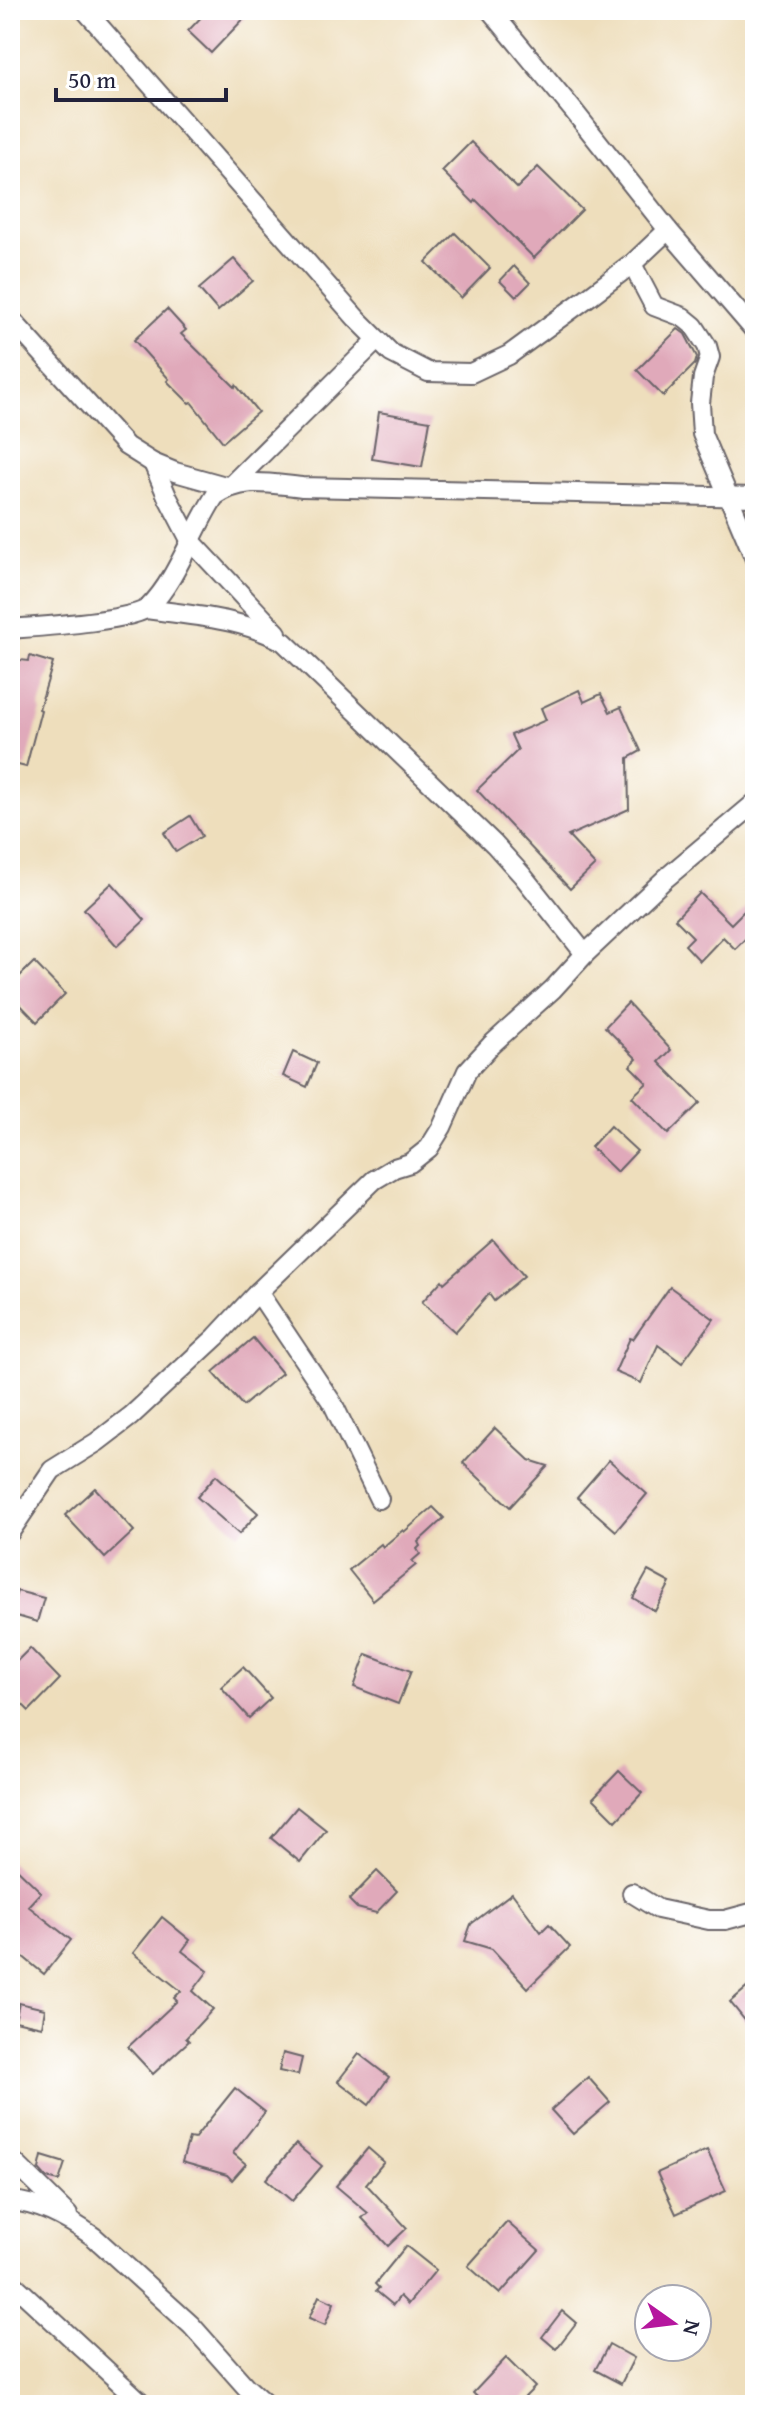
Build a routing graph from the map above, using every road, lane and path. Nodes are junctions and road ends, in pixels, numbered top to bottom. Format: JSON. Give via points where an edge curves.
{"nodes":[{"id":1,"x":85,"y":10,"type":"edge"},
{"id":2,"x":490,"y":10,"type":"edge"},
{"id":3,"x":668,"y":230,"type":"junction"},
{"id":4,"x":632,"y":264,"type":"junction"},
{"id":5,"x":10,"y":318,"type":"edge"},
{"id":6,"x":755,"y":331,"type":"edge"},
{"id":7,"x":377,"y":340,"type":"junction"},
{"id":8,"x":153,"y":463,"type":"junction"},
{"id":9,"x":229,"y":487,"type":"junction"},
{"id":10,"x":728,"y":495,"type":"junction"},
{"id":11,"x":755,"y":497,"type":"edge"},
{"id":12,"x":190,"y":540,"type":"junction"},
{"id":13,"x":755,"y":559,"type":"edge"},
{"id":14,"x":147,"y":609,"type":"junction"},
{"id":15,"x":10,"y":629,"type":"edge"},
{"id":16,"x":284,"y":642,"type":"junction"},
{"id":17,"x":755,"y":803,"type":"edge"},
{"id":18,"x":585,"y":954,"type":"junction"},
{"id":19,"x":258,"y":1292,"type":"junction"},
{"id":20,"x":379,"y":1499,"type":"dead end"},
{"id":21,"x":10,"y":1532,"type":"edge"},
{"id":22,"x":632,"y":1893,"type":"dead end"},
{"id":23,"x":755,"y":1912,"type":"edge"},
{"id":24,"x":10,"y":2158,"type":"edge"},
{"id":25,"x":10,"y":2201,"type":"edge"},
{"id":26,"x":76,"y":2224,"type":"junction"},
{"id":27,"x":10,"y":2281,"type":"edge"},
{"id":28,"x":144,"y":2405,"type":"edge"},
{"id":29,"x":266,"y":2405,"type":"edge"}],
"edges":[{"from":1,"to":7,"type":"street"},
{"from":2,"to":3,"type":"street"},
{"from":3,"to":4,"type":"street"},
{"from":3,"to":6,"type":"street"},
{"from":4,"to":7,"type":"street","via":[[509,355],[471,373],[428,372]]},
{"from":4,"to":10,"type":"street","via":[[654,306],[683,317],[707,346],[702,434]]},
{"from":5,"to":8,"type":"street","via":[[126,446]]},
{"from":7,"to":9,"type":"street"},
{"from":8,"to":9,"type":"street"},
{"from":8,"to":12,"type":"street"},
{"from":9,"to":10,"type":"street","via":[[246,482]]},
{"from":9,"to":12,"type":"street","via":[[215,496]]},
{"from":10,"to":11,"type":"street"},
{"from":10,"to":13,"type":"street"},
{"from":12,"to":14,"type":"street"},
{"from":12,"to":16,"type":"street"},
{"from":14,"to":15,"type":"street","via":[[115,618]]},
{"from":14,"to":16,"type":"street","via":[[245,624]]},
{"from":16,"to":18,"type":"street","via":[[494,844]]},
{"from":17,"to":18,"type":"street"},
{"from":18,"to":19,"type":"street","via":[[467,1071],[429,1148],[374,1180]]},
{"from":19,"to":20,"type":"street","via":[[333,1404]]},
{"from":19,"to":21,"type":"street","via":[[131,1416],[52,1470]]},
{"from":22,"to":23,"type":"street","via":[[658,1909],[709,1920]]},
{"from":24,"to":26,"type":"street"},
{"from":25,"to":26,"type":"street","via":[[26,2202]]},
{"from":26,"to":29,"type":"street","via":[[191,2325]]},
{"from":27,"to":28,"type":"street"}]}
